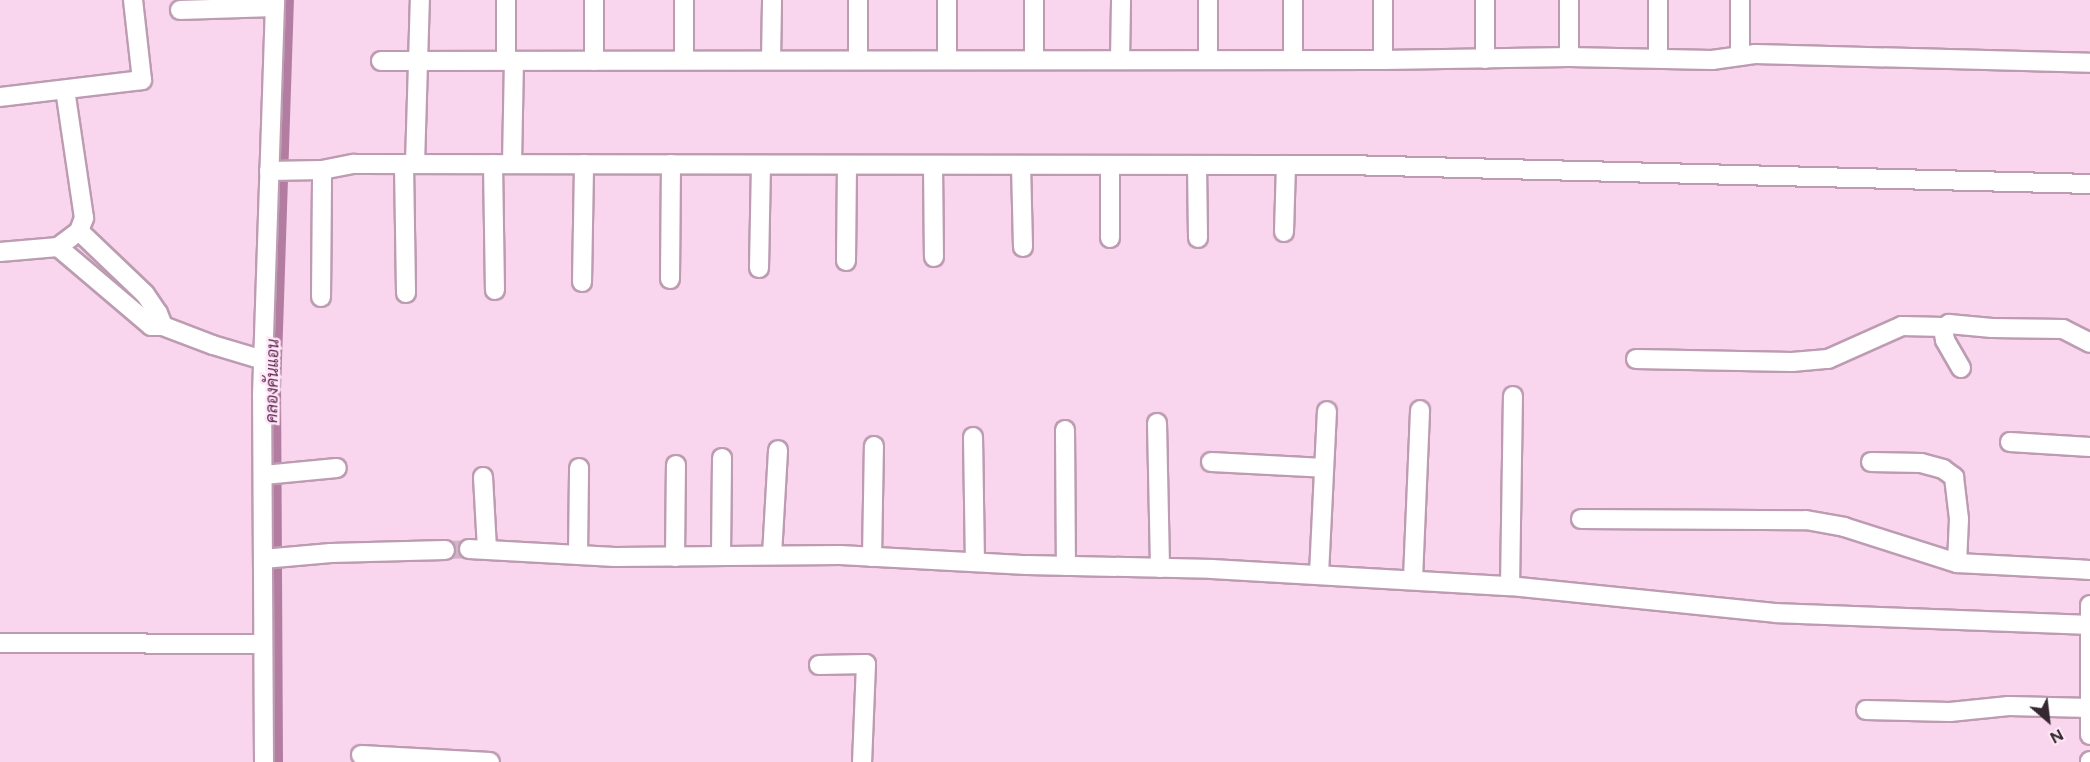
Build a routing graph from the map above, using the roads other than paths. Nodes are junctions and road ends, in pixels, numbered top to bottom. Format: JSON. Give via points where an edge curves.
{"nodes":[{"id":1,"x":133,"y":0,"type":"edge"},
{"id":2,"x":420,"y":0,"type":"edge"},
{"id":3,"x":507,"y":0,"type":"edge"},
{"id":4,"x":594,"y":0,"type":"edge"},
{"id":5,"x":684,"y":0,"type":"edge"},
{"id":6,"x":772,"y":0,"type":"edge"},
{"id":7,"x":858,"y":0,"type":"edge"},
{"id":8,"x":947,"y":0,"type":"edge"},
{"id":9,"x":1035,"y":0,"type":"edge"},
{"id":10,"x":1121,"y":0,"type":"edge"},
{"id":11,"x":1208,"y":0,"type":"edge"},
{"id":12,"x":1293,"y":0,"type":"edge"},
{"id":13,"x":1383,"y":0,"type":"edge"},
{"id":14,"x":1485,"y":0,"type":"edge"},
{"id":15,"x":1569,"y":0,"type":"edge"},
{"id":16,"x":1658,"y":0,"type":"edge"},
{"id":17,"x":1740,"y":1,"type":"edge"},
{"id":18,"x":275,"y":3,"type":"edge"},
{"id":19,"x":180,"y":10,"type":"dead end"},
{"id":20,"x":1740,"y":56,"type":"junction"},
{"id":21,"x":1569,"y":57,"type":"junction"},
{"id":22,"x":1658,"y":58,"type":"junction"},
{"id":23,"x":1485,"y":59,"type":"junction"},
{"id":24,"x":684,"y":60,"type":"junction"},
{"id":25,"x":771,"y":60,"type":"junction"},
{"id":26,"x":858,"y":60,"type":"junction"},
{"id":27,"x":946,"y":60,"type":"junction"},
{"id":28,"x":1034,"y":60,"type":"junction"},
{"id":29,"x":1120,"y":60,"type":"junction"},
{"id":30,"x":1208,"y":60,"type":"junction"},
{"id":31,"x":1293,"y":60,"type":"junction"},
{"id":32,"x":1383,"y":60,"type":"junction"},
{"id":33,"x":381,"y":61,"type":"dead end"},
{"id":34,"x":419,"y":61,"type":"junction"},
{"id":35,"x":510,"y":61,"type":"junction"},
{"id":36,"x":594,"y":61,"type":"junction"},
{"id":37,"x":2090,"y":63,"type":"edge"},
{"id":38,"x":65,"y":90,"type":"junction"},
{"id":39,"x":0,"y":97,"type":"edge"},
{"id":40,"x":410,"y":164,"type":"junction"},
{"id":41,"x":493,"y":164,"type":"junction"},
{"id":42,"x":512,"y":164,"type":"junction"},
{"id":43,"x":584,"y":164,"type":"junction"},
{"id":44,"x":671,"y":164,"type":"junction"},
{"id":45,"x":761,"y":165,"type":"junction"},
{"id":46,"x":847,"y":165,"type":"junction"},
{"id":47,"x":933,"y":165,"type":"junction"},
{"id":48,"x":1021,"y":165,"type":"junction"},
{"id":49,"x":1110,"y":165,"type":"junction"},
{"id":50,"x":1197,"y":165,"type":"junction"},
{"id":51,"x":1286,"y":165,"type":"junction"},
{"id":52,"x":274,"y":171,"type":"junction"},
{"id":53,"x":316,"y":171,"type":"junction"},
{"id":54,"x":2090,"y":184,"type":"edge"},
{"id":55,"x":79,"y":231,"type":"junction"},
{"id":56,"x":1284,"y":232,"type":"dead end"},
{"id":57,"x":1110,"y":238,"type":"dead end"},
{"id":58,"x":1198,"y":238,"type":"dead end"},
{"id":59,"x":58,"y":247,"type":"junction"},
{"id":60,"x":1023,"y":248,"type":"dead end"},
{"id":61,"x":0,"y":252,"type":"edge"},
{"id":62,"x":934,"y":257,"type":"dead end"},
{"id":63,"x":846,"y":261,"type":"dead end"},
{"id":64,"x":759,"y":268,"type":"dead end"},
{"id":65,"x":670,"y":279,"type":"dead end"},
{"id":66,"x":582,"y":282,"type":"dead end"},
{"id":67,"x":495,"y":290,"type":"dead end"},
{"id":68,"x":406,"y":293,"type":"dead end"},
{"id":69,"x":321,"y":297,"type":"dead end"},
{"id":70,"x":163,"y":326,"type":"junction"},
{"id":71,"x":1944,"y":327,"type":"junction"},
{"id":72,"x":2090,"y":343,"type":"edge"},
{"id":73,"x":1636,"y":359,"type":"dead end"},
{"id":74,"x":263,"y":360,"type":"junction"},
{"id":75,"x":1961,"y":368,"type":"dead end"},
{"id":76,"x":1513,"y":396,"type":"dead end"},
{"id":77,"x":1419,"y":410,"type":"dead end"},
{"id":78,"x":1327,"y":411,"type":"dead end"},
{"id":79,"x":1157,"y":423,"type":"dead end"},
{"id":80,"x":1065,"y":430,"type":"dead end"},
{"id":81,"x":973,"y":437,"type":"dead end"},
{"id":82,"x":2010,"y":442,"type":"dead end"},
{"id":83,"x":874,"y":446,"type":"dead end"},
{"id":84,"x":2090,"y":447,"type":"edge"},
{"id":85,"x":778,"y":450,"type":"dead end"},
{"id":86,"x":722,"y":458,"type":"dead end"},
{"id":87,"x":1211,"y":462,"type":"dead end"},
{"id":88,"x":1870,"y":462,"type":"dead end"},
{"id":89,"x":676,"y":465,"type":"dead end"},
{"id":90,"x":337,"y":468,"type":"dead end"},
{"id":91,"x":579,"y":468,"type":"dead end"},
{"id":92,"x":1324,"y":468,"type":"junction"},
{"id":93,"x":264,"y":475,"type":"junction"},
{"id":94,"x":483,"y":477,"type":"dead end"},
{"id":95,"x":1581,"y":519,"type":"dead end"},
{"id":96,"x":445,"y":550,"type":"tunnel mouth"},
{"id":97,"x":579,"y":555,"type":"junction"},
{"id":98,"x":772,"y":555,"type":"junction"},
{"id":99,"x":675,"y":556,"type":"junction"},
{"id":100,"x":721,"y":556,"type":"junction"},
{"id":101,"x":872,"y":556,"type":"junction"},
{"id":102,"x":263,"y":559,"type":"junction"},
{"id":103,"x":975,"y":562,"type":"junction"},
{"id":104,"x":1957,"y":563,"type":"junction"},
{"id":105,"x":1066,"y":566,"type":"junction"},
{"id":106,"x":1160,"y":568,"type":"junction"},
{"id":107,"x":2090,"y":570,"type":"edge"},
{"id":108,"x":1318,"y":574,"type":"junction"},
{"id":109,"x":1413,"y":579,"type":"junction"},
{"id":110,"x":1510,"y":586,"type":"junction"},
{"id":111,"x":2090,"y":605,"type":"edge"},
{"id":112,"x":2089,"y":625,"type":"edge"},
{"id":113,"x":0,"y":643,"type":"edge"},
{"id":114,"x":263,"y":644,"type":"junction"},
{"id":115,"x":819,"y":665,"type":"dead end"},
{"id":116,"x":2090,"y":708,"type":"edge"},
{"id":117,"x":1866,"y":710,"type":"dead end"},
{"id":118,"x":2090,"y":735,"type":"edge"},
{"id":119,"x":361,"y":754,"type":"dead end"},
{"id":120,"x":264,"y":762,"type":"edge"},
{"id":121,"x":490,"y":762,"type":"edge"},
{"id":122,"x":862,"y":762,"type":"edge"}],
"edges":[{"from":1,"to":38,"type":"street","via":[[142,80]]},
{"from":2,"to":34,"type":"street"},
{"from":3,"to":35,"type":"street"},
{"from":4,"to":36,"type":"street"},
{"from":5,"to":24,"type":"street"},
{"from":6,"to":25,"type":"street"},
{"from":7,"to":26,"type":"street"},
{"from":8,"to":27,"type":"street"},
{"from":9,"to":28,"type":"street"},
{"from":10,"to":29,"type":"street"},
{"from":11,"to":30,"type":"street"},
{"from":12,"to":31,"type":"street"},
{"from":13,"to":32,"type":"street"},
{"from":14,"to":23,"type":"street"},
{"from":15,"to":21,"type":"street"},
{"from":16,"to":22,"type":"street"},
{"from":17,"to":20,"type":"street"},
{"from":18,"to":19,"type":"street"},
{"from":18,"to":52,"type":"street"},
{"from":20,"to":22,"type":"street","via":[[1712,60]]},
{"from":20,"to":37,"type":"street"},
{"from":21,"to":22,"type":"street"},
{"from":21,"to":23,"type":"street"},
{"from":23,"to":32,"type":"street"},
{"from":24,"to":25,"type":"street"},
{"from":24,"to":36,"type":"street"},
{"from":25,"to":26,"type":"street"},
{"from":26,"to":27,"type":"street"},
{"from":27,"to":28,"type":"street"},
{"from":28,"to":29,"type":"street"},
{"from":29,"to":30,"type":"street"},
{"from":30,"to":31,"type":"street"},
{"from":31,"to":32,"type":"street"},
{"from":33,"to":34,"type":"street"},
{"from":34,"to":35,"type":"street"},
{"from":34,"to":40,"type":"street"},
{"from":35,"to":36,"type":"street"},
{"from":35,"to":42,"type":"street"},
{"from":38,"to":39,"type":"street"},
{"from":38,"to":55,"type":"street","via":[[84,219]]},
{"from":40,"to":41,"type":"street"},
{"from":40,"to":53,"type":"street","via":[[354,164]]},
{"from":40,"to":68,"type":"street"},
{"from":41,"to":42,"type":"street"},
{"from":41,"to":67,"type":"street"},
{"from":42,"to":43,"type":"street"},
{"from":43,"to":44,"type":"street"},
{"from":43,"to":66,"type":"street"},
{"from":44,"to":45,"type":"street"},
{"from":44,"to":65,"type":"street"},
{"from":45,"to":46,"type":"street"},
{"from":45,"to":64,"type":"street"},
{"from":46,"to":47,"type":"street"},
{"from":46,"to":63,"type":"street"},
{"from":47,"to":48,"type":"street"},
{"from":47,"to":62,"type":"street"},
{"from":48,"to":49,"type":"street"},
{"from":48,"to":60,"type":"street"},
{"from":49,"to":50,"type":"street"},
{"from":49,"to":57,"type":"street"},
{"from":50,"to":51,"type":"street"},
{"from":50,"to":58,"type":"street"},
{"from":51,"to":54,"type":"street"},
{"from":51,"to":56,"type":"street"},
{"from":52,"to":53,"type":"street"},
{"from":52,"to":74,"type":"street"},
{"from":53,"to":69,"type":"street"},
{"from":55,"to":59,"type":"street"},
{"from":55,"to":70,"type":"street","via":[[144,294]]},
{"from":59,"to":61,"type":"street"},
{"from":59,"to":70,"type":"street","via":[[136,315],[151,326]]},
{"from":70,"to":74,"type":"street"},
{"from":71,"to":72,"type":"street","via":[[1952,324],[2063,328]]},
{"from":71,"to":73,"type":"street","via":[[1902,326],[1828,358],[1792,362]]},
{"from":71,"to":75,"type":"street","via":[[1945,340]]},
{"from":74,"to":93,"type":"street"},
{"from":76,"to":110,"type":"street"},
{"from":77,"to":109,"type":"street"},
{"from":78,"to":92,"type":"street"},
{"from":79,"to":106,"type":"street"},
{"from":80,"to":105,"type":"street"},
{"from":81,"to":103,"type":"street"},
{"from":82,"to":84,"type":"street"},
{"from":83,"to":101,"type":"street"},
{"from":85,"to":98,"type":"street"},
{"from":86,"to":100,"type":"street"},
{"from":87,"to":92,"type":"street"},
{"from":88,"to":104,"type":"street","via":[[1921,463],[1943,469],[1954,477],[1959,519]]},
{"from":89,"to":99,"type":"street"},
{"from":90,"to":93,"type":"street"},
{"from":91,"to":97,"type":"street"},
{"from":92,"to":108,"type":"street"},
{"from":93,"to":102,"type":"street"},
{"from":94,"to":97,"type":"street","via":[[478,549]]},
{"from":95,"to":104,"type":"street","via":[[1806,520],[1844,527]]},
{"from":96,"to":102,"type":"street"},
{"from":97,"to":99,"type":"street"},
{"from":98,"to":100,"type":"street"},
{"from":98,"to":101,"type":"street"},
{"from":99,"to":100,"type":"street"},
{"from":101,"to":103,"type":"street"},
{"from":102,"to":114,"type":"street"},
{"from":103,"to":105,"type":"street"},
{"from":104,"to":107,"type":"street"},
{"from":105,"to":106,"type":"street"},
{"from":106,"to":108,"type":"street"},
{"from":108,"to":109,"type":"street"},
{"from":109,"to":110,"type":"street"},
{"from":110,"to":112,"type":"street","via":[[1776,613]]},
{"from":111,"to":112,"type":"street"},
{"from":112,"to":116,"type":"street"},
{"from":113,"to":114,"type":"street"},
{"from":114,"to":120,"type":"street"},
{"from":115,"to":122,"type":"street","via":[[866,664]]},
{"from":116,"to":117,"type":"street"},
{"from":116,"to":118,"type":"street"},
{"from":119,"to":121,"type":"street"}]}
